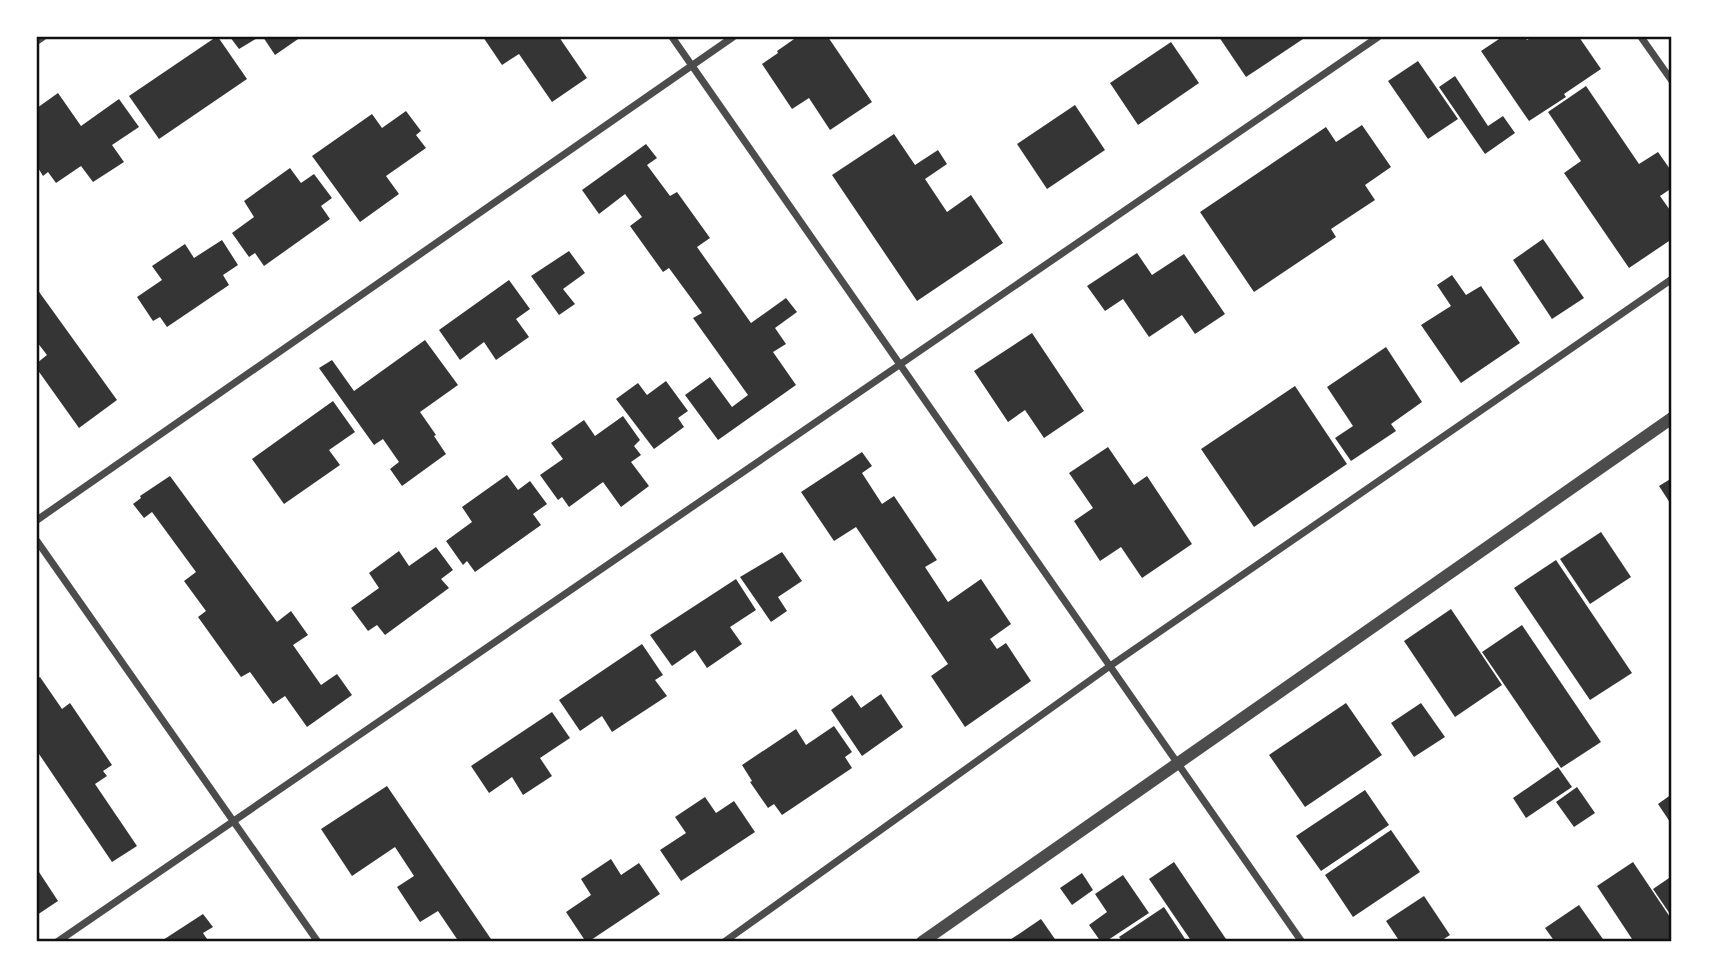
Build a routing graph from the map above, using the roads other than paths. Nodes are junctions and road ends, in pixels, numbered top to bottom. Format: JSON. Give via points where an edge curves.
{"nodes":[{"id":1,"x":43,"y":37,"type":"edge"},
{"id":2,"x":672,"y":37,"type":"edge"},
{"id":3,"x":733,"y":37,"type":"edge"},
{"id":4,"x":1378,"y":37,"type":"edge"},
{"id":5,"x":1641,"y":37,"type":"edge"},
{"id":6,"x":37,"y":41,"type":"edge"},
{"id":7,"x":692,"y":65,"type":"junction"},
{"id":8,"x":1672,"y":81,"type":"edge"},
{"id":9,"x":1672,"y":279,"type":"edge"},
{"id":10,"x":900,"y":365,"type":"junction"},
{"id":11,"x":1672,"y":418,"type":"edge"},
{"id":12,"x":37,"y":520,"type":"edge"},
{"id":13,"x":37,"y":541,"type":"edge"},
{"id":14,"x":1110,"y":666,"type":"junction"},
{"id":15,"x":1178,"y":764,"type":"junction"},
{"id":16,"x":233,"y":822,"type":"junction"},
{"id":17,"x":57,"y":942,"type":"edge"},
{"id":18,"x":318,"y":942,"type":"edge"},
{"id":19,"x":724,"y":942,"type":"edge"},
{"id":20,"x":922,"y":942,"type":"edge"},
{"id":21,"x":1302,"y":942,"type":"edge"}],
"edges":[{"from":1,"to":6,"type":"street"},
{"from":2,"to":7,"type":"street"},
{"from":3,"to":7,"type":"street"},
{"from":4,"to":10,"type":"street"},
{"from":5,"to":8,"type":"street"},
{"from":7,"to":10,"type":"street"},
{"from":7,"to":12,"type":"street"},
{"from":9,"to":14,"type":"street"},
{"from":10,"to":14,"type":"street"},
{"from":10,"to":16,"type":"street"},
{"from":11,"to":15,"type":"street"},
{"from":13,"to":16,"type":"street"},
{"from":14,"to":15,"type":"street"},
{"from":14,"to":19,"type":"street"},
{"from":15,"to":20,"type":"street"},
{"from":15,"to":21,"type":"street"},
{"from":16,"to":17,"type":"street"},
{"from":16,"to":18,"type":"street"}]}
